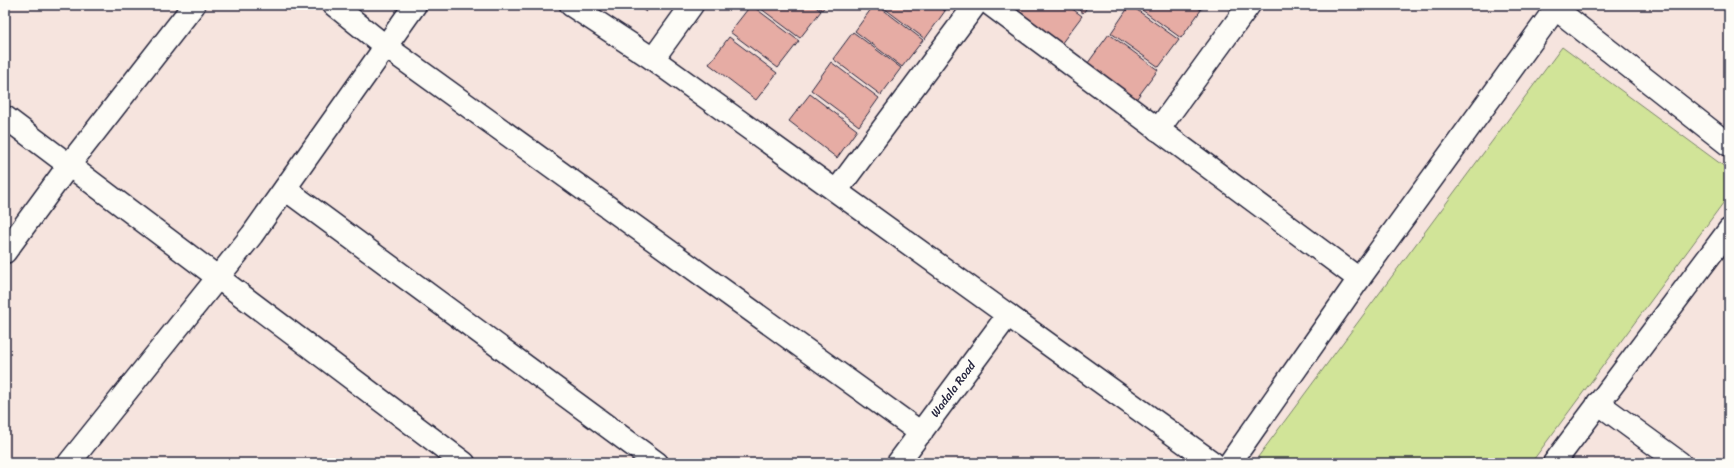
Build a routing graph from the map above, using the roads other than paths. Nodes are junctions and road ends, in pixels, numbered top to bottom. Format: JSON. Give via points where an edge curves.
{"nodes":[{"id":1,"x":194,"y":5,"type":"edge"},
{"id":2,"x":334,"y":5,"type":"edge"},
{"id":3,"x":415,"y":5,"type":"edge"},
{"id":4,"x":571,"y":5,"type":"edge"},
{"id":5,"x":692,"y":5,"type":"edge"},
{"id":6,"x":974,"y":5,"type":"edge"},
{"id":7,"x":990,"y":5,"type":"edge"},
{"id":8,"x":1249,"y":5,"type":"edge"},
{"id":9,"x":1555,"y":6,"type":"edge"},
{"id":10,"x":385,"y":46,"type":"junction"},
{"id":11,"x":653,"y":59,"type":"junction"},
{"id":12,"x":5,"y":117,"type":"edge"},
{"id":13,"x":1158,"y":130,"type":"junction"},
{"id":14,"x":1729,"y":145,"type":"edge"},
{"id":15,"x":69,"y":165,"type":"junction"},
{"id":16,"x":285,"y":189,"type":"junction"},
{"id":17,"x":837,"y":190,"type":"junction"},
{"id":18,"x":1729,"y":230,"type":"edge"},
{"id":19,"x":5,"y":252,"type":"edge"},
{"id":20,"x":218,"y":278,"type":"junction"},
{"id":21,"x":1358,"y":279,"type":"junction"},
{"id":22,"x":1008,"y":315,"type":"junction"},
{"id":23,"x":1598,"y":403,"type":"junction"},
{"id":24,"x":921,"y":433,"type":"junction"},
{"id":25,"x":69,"y":463,"type":"edge"},
{"id":26,"x":464,"y":463,"type":"edge"},
{"id":27,"x":657,"y":463,"type":"edge"},
{"id":28,"x":898,"y":463,"type":"edge"},
{"id":29,"x":1213,"y":463,"type":"edge"},
{"id":30,"x":1230,"y":463,"type":"edge"},
{"id":31,"x":1554,"y":463,"type":"edge"},
{"id":32,"x":1680,"y":463,"type":"edge"}],
"edges":[{"from":1,"to":15,"type":"street"},
{"from":2,"to":10,"type":"street"},
{"from":3,"to":10,"type":"street"},
{"from":4,"to":11,"type":"street"},
{"from":5,"to":11,"type":"street"},
{"from":6,"to":17,"type":"street"},
{"from":7,"to":13,"type":"street"},
{"from":8,"to":13,"type":"street"},
{"from":9,"to":14,"type":"street"},
{"from":9,"to":21,"type":"street"},
{"from":10,"to":16,"type":"street"},
{"from":10,"to":24,"type":"street"},
{"from":11,"to":17,"type":"street"},
{"from":12,"to":15,"type":"street"},
{"from":13,"to":21,"type":"street"},
{"from":15,"to":19,"type":"street"},
{"from":15,"to":20,"type":"street"},
{"from":16,"to":20,"type":"street"},
{"from":16,"to":27,"type":"street"},
{"from":17,"to":22,"type":"street"},
{"from":18,"to":23,"type":"street"},
{"from":20,"to":25,"type":"street"},
{"from":20,"to":26,"type":"street"},
{"from":21,"to":30,"type":"street"},
{"from":22,"to":24,"type":"street","name":"Wadala Road"},
{"from":22,"to":29,"type":"street"},
{"from":23,"to":31,"type":"street"},
{"from":23,"to":32,"type":"street"},
{"from":24,"to":28,"type":"street","name":"Wadala Road"}]}
